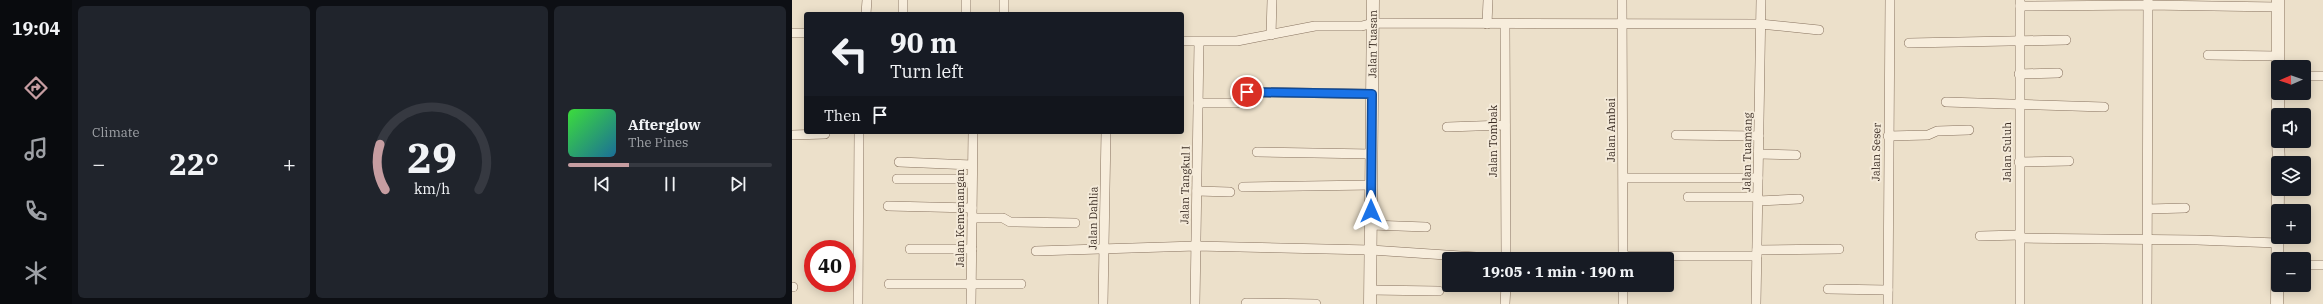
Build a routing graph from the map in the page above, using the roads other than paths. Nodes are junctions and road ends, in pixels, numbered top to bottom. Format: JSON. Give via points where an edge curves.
{"nodes":[{"id":1,"x":867,"y":0,"type":"edge"},
{"id":2,"x":903,"y":0,"type":"edge"},
{"id":3,"x":966,"y":0,"type":"edge"},
{"id":4,"x":1004,"y":0,"type":"edge"},
{"id":5,"x":1272,"y":0,"type":"edge"},
{"id":6,"x":1373,"y":0,"type":"edge"},
{"id":7,"x":1488,"y":0,"type":"edge"},
{"id":8,"x":1622,"y":0,"type":"edge"},
{"id":9,"x":1761,"y":0,"type":"edge"},
{"id":10,"x":1890,"y":0,"type":"edge"},
{"id":11,"x":2020,"y":3,"type":"edge"},
{"id":12,"x":2148,"y":3,"type":"edge"},
{"id":13,"x":2278,"y":4,"type":"edge"},
{"id":14,"x":866,"y":12,"type":"edge"},
{"id":15,"x":902,"y":12,"type":"edge"},
{"id":16,"x":966,"y":12,"type":"edge"},
{"id":17,"x":1004,"y":12,"type":"edge"},
{"id":18,"x":1373,"y":23,"type":"junction"},
{"id":19,"x":1487,"y":24,"type":"junction"},
{"id":20,"x":1505,"y":24,"type":"junction"},
{"id":21,"x":1623,"y":24,"type":"junction"},
{"id":22,"x":1760,"y":24,"type":"junction"},
{"id":23,"x":1819,"y":30,"type":"dead end"},
{"id":24,"x":792,"y":34,"type":"edge"},
{"id":25,"x":804,"y":34,"type":"edge"},
{"id":26,"x":1271,"y":35,"type":"junction"},
{"id":27,"x":2066,"y":40,"type":"dead end"},
{"id":28,"x":1184,"y":41,"type":"edge"},
{"id":29,"x":1199,"y":42,"type":"junction"},
{"id":30,"x":1909,"y":42,"type":"dead end"},
{"id":31,"x":2020,"y":42,"type":"junction"},
{"id":32,"x":2208,"y":55,"type":"dead end"},
{"id":33,"x":2278,"y":60,"type":"edge"},
{"id":34,"x":2271,"y":61,"type":"edge"},
{"id":35,"x":2058,"y":73,"type":"dead end"},
{"id":36,"x":2019,"y":74,"type":"junction"},
{"id":37,"x":2311,"y":76,"type":"edge"},
{"id":38,"x":2323,"y":76,"type":"edge"},
{"id":39,"x":1247,"y":92,"type":"dead end"},
{"id":40,"x":1372,"y":94,"type":"junction"},
{"id":41,"x":1946,"y":102,"type":"dead end"},
{"id":42,"x":1198,"y":103,"type":"junction"},
{"id":43,"x":1237,"y":103,"type":"dead end"},
{"id":44,"x":2019,"y":104,"type":"junction"},
{"id":45,"x":2104,"y":107,"type":"dead end"},
{"id":46,"x":1506,"y":125,"type":"junction"},
{"id":47,"x":1447,"y":127,"type":"dead end"},
{"id":48,"x":1969,"y":130,"type":"dead end"},
{"id":49,"x":825,"y":134,"type":"dead end"},
{"id":50,"x":859,"y":134,"type":"edge"},
{"id":51,"x":973,"y":134,"type":"edge"},
{"id":52,"x":1106,"y":134,"type":"edge"},
{"id":53,"x":792,"y":135,"type":"edge"},
{"id":54,"x":1676,"y":135,"type":"dead end"},
{"id":55,"x":1759,"y":136,"type":"junction"},
{"id":56,"x":1888,"y":136,"type":"junction"},
{"id":57,"x":1256,"y":152,"type":"dead end"},
{"id":58,"x":1372,"y":154,"type":"junction"},
{"id":59,"x":1759,"y":154,"type":"junction"},
{"id":60,"x":1796,"y":155,"type":"dead end"},
{"id":61,"x":2069,"y":160,"type":"dead end"},
{"id":62,"x":899,"y":162,"type":"dead end"},
{"id":63,"x":2019,"y":162,"type":"junction"},
{"id":64,"x":972,"y":165,"type":"junction"},
{"id":65,"x":1624,"y":178,"type":"junction"},
{"id":66,"x":1758,"y":178,"type":"junction"},
{"id":67,"x":897,"y":179,"type":"dead end"},
{"id":68,"x":971,"y":179,"type":"junction"},
{"id":69,"x":1372,"y":185,"type":"junction"},
{"id":70,"x":1243,"y":187,"type":"dead end"},
{"id":71,"x":1197,"y":191,"type":"junction"},
{"id":72,"x":1230,"y":192,"type":"dead end"},
{"id":73,"x":1688,"y":197,"type":"dead end"},
{"id":74,"x":1758,"y":199,"type":"junction"},
{"id":75,"x":1799,"y":199,"type":"dead end"},
{"id":76,"x":888,"y":206,"type":"dead end"},
{"id":77,"x":2185,"y":208,"type":"dead end"},
{"id":78,"x":2148,"y":209,"type":"junction"},
{"id":79,"x":972,"y":213,"type":"junction"},
{"id":80,"x":1075,"y":223,"type":"dead end"},
{"id":81,"x":1371,"y":225,"type":"junction"},
{"id":82,"x":1426,"y":227,"type":"dead end"},
{"id":83,"x":1980,"y":236,"type":"dead end"},
{"id":84,"x":2020,"y":236,"type":"junction"},
{"id":85,"x":2148,"y":240,"type":"junction"},
{"id":86,"x":2271,"y":243,"type":"edge"},
{"id":87,"x":1196,"y":246,"type":"junction"},
{"id":88,"x":910,"y":249,"type":"dead end"},
{"id":89,"x":972,"y":249,"type":"junction"},
{"id":90,"x":1839,"y":249,"type":"dead end"},
{"id":91,"x":1104,"y":250,"type":"junction"},
{"id":92,"x":1371,"y":250,"type":"junction"},
{"id":93,"x":1036,"y":251,"type":"dead end"},
{"id":94,"x":1506,"y":252,"type":"edge"},
{"id":95,"x":1623,"y":252,"type":"edge"},
{"id":96,"x":1757,"y":253,"type":"junction"},
{"id":97,"x":1442,"y":255,"type":"edge"},
{"id":98,"x":1674,"y":255,"type":"edge"},
{"id":99,"x":2323,"y":264,"type":"edge"},
{"id":100,"x":2311,"y":265,"type":"edge"},
{"id":101,"x":889,"y":284,"type":"dead end"},
{"id":102,"x":971,"y":284,"type":"junction"},
{"id":103,"x":1021,"y":284,"type":"dead end"},
{"id":104,"x":1828,"y":289,"type":"dead end"},
{"id":105,"x":1370,"y":290,"type":"junction"},
{"id":106,"x":1888,"y":290,"type":"junction"},
{"id":107,"x":1439,"y":291,"type":"dead end"},
{"id":108,"x":1506,"y":292,"type":"edge"},
{"id":109,"x":1623,"y":292,"type":"edge"},
{"id":110,"x":2277,"y":292,"type":"edge"},
{"id":111,"x":1246,"y":303,"type":"dead end"},
{"id":112,"x":858,"y":304,"type":"edge"},
{"id":113,"x":971,"y":304,"type":"edge"},
{"id":114,"x":1103,"y":304,"type":"edge"},
{"id":115,"x":1195,"y":304,"type":"edge"},
{"id":116,"x":1316,"y":304,"type":"edge"},
{"id":117,"x":1370,"y":304,"type":"edge"},
{"id":118,"x":1505,"y":304,"type":"edge"},
{"id":119,"x":1623,"y":304,"type":"edge"},
{"id":120,"x":1756,"y":304,"type":"edge"},
{"id":121,"x":1888,"y":304,"type":"edge"},
{"id":122,"x":2020,"y":304,"type":"edge"},
{"id":123,"x":2147,"y":304,"type":"edge"},
{"id":124,"x":2277,"y":304,"type":"edge"}],
"edges":[{"from":1,"to":14,"type":"street"},
{"from":2,"to":15,"type":"street"},
{"from":3,"to":16,"type":"street"},
{"from":4,"to":17,"type":"street"},
{"from":5,"to":26,"type":"street"},
{"from":6,"to":18,"type":"street","name":"Jalan Tuasan"},
{"from":7,"to":19,"type":"street"},
{"from":8,"to":21,"type":"street","name":"Jalan Ambai"},
{"from":9,"to":22,"type":"street","name":"Jalan Tuamang"},
{"from":10,"to":56,"type":"street","name":"Jalan Seser"},
{"from":11,"to":12,"type":"street"},
{"from":11,"to":31,"type":"street","name":"Jalan Suluh"},
{"from":12,"to":13,"type":"street"},
{"from":12,"to":78,"type":"street"},
{"from":13,"to":33,"type":"street"},
{"from":18,"to":19,"type":"street"},
{"from":18,"to":26,"type":"street","via":[[1362,26],[1315,26]]},
{"from":18,"to":40,"type":"street","name":"Jalan Tuasan"},
{"from":19,"to":20,"type":"street"},
{"from":20,"to":21,"type":"street"},
{"from":20,"to":46,"type":"street","name":"Jalan Tombak"},
{"from":21,"to":22,"type":"street"},
{"from":21,"to":65,"type":"street","name":"Jalan Ambai"},
{"from":22,"to":23,"type":"street"},
{"from":22,"to":55,"type":"street","name":"Jalan Tuamang"},
{"from":24,"to":25,"type":"street"},
{"from":26,"to":29,"type":"street","via":[[1237,41]]},
{"from":27,"to":31,"type":"street"},
{"from":28,"to":29,"type":"street"},
{"from":29,"to":42,"type":"street","name":"Jalan Tangkul I"},
{"from":30,"to":31,"type":"street"},
{"from":31,"to":36,"type":"street","name":"Jalan Suluh"},
{"from":32,"to":34,"type":"street"},
{"from":35,"to":36,"type":"street"},
{"from":36,"to":44,"type":"street","name":"Jalan Suluh"},
{"from":37,"to":38,"type":"street"},
{"from":39,"to":40,"type":"street"},
{"from":40,"to":58,"type":"street","name":"Jalan Tuasan"},
{"from":41,"to":44,"type":"street"},
{"from":42,"to":43,"type":"street"},
{"from":42,"to":71,"type":"street","name":"Jalan Tangkul I"},
{"from":44,"to":45,"type":"street"},
{"from":44,"to":63,"type":"street","name":"Jalan Suluh"},
{"from":46,"to":47,"type":"street"},
{"from":46,"to":94,"type":"street","name":"Jalan Tombak"},
{"from":48,"to":56,"type":"street"},
{"from":49,"to":53,"type":"street"},
{"from":50,"to":112,"type":"street"},
{"from":51,"to":64,"type":"street","name":"Jalan Kemenangan"},
{"from":52,"to":91,"type":"street","name":"Jalan Dahlia"},
{"from":54,"to":55,"type":"street"},
{"from":55,"to":59,"type":"street","name":"Jalan Tuamang"},
{"from":56,"to":106,"type":"street","name":"Jalan Seser"},
{"from":57,"to":58,"type":"street"},
{"from":58,"to":69,"type":"street","name":"Jalan Tuasan"},
{"from":59,"to":60,"type":"street"},
{"from":59,"to":66,"type":"street","name":"Jalan Tuamang"},
{"from":61,"to":63,"type":"street"},
{"from":62,"to":64,"type":"street"},
{"from":63,"to":84,"type":"street","name":"Jalan Suluh"},
{"from":64,"to":68,"type":"street","name":"Jalan Kemenangan"},
{"from":65,"to":66,"type":"street"},
{"from":65,"to":95,"type":"street","name":"Jalan Ambai"},
{"from":66,"to":74,"type":"street","name":"Jalan Tuamang"},
{"from":67,"to":68,"type":"street"},
{"from":68,"to":79,"type":"street","name":"Jalan Kemenangan"},
{"from":69,"to":70,"type":"street"},
{"from":69,"to":81,"type":"street","name":"Jalan Tuasan"},
{"from":71,"to":72,"type":"street"},
{"from":71,"to":87,"type":"street","name":"Jalan Tangkul I"},
{"from":73,"to":74,"type":"street"},
{"from":74,"to":75,"type":"street"},
{"from":74,"to":96,"type":"street","name":"Jalan Tuamang"},
{"from":76,"to":79,"type":"street"},
{"from":77,"to":78,"type":"street"},
{"from":78,"to":85,"type":"street"},
{"from":79,"to":80,"type":"street","via":[[1002,218],[1010,222]]},
{"from":79,"to":89,"type":"street","name":"Jalan Kemenangan"},
{"from":81,"to":82,"type":"street"},
{"from":81,"to":92,"type":"street","name":"Jalan Tuasan"},
{"from":83,"to":84,"type":"street"},
{"from":84,"to":85,"type":"street"},
{"from":84,"to":122,"type":"street","name":"Jalan Suluh"},
{"from":85,"to":86,"type":"street"},
{"from":85,"to":123,"type":"street"},
{"from":87,"to":91,"type":"street"},
{"from":87,"to":92,"type":"street"},
{"from":87,"to":115,"type":"street","name":"Jalan Tangkul I"},
{"from":88,"to":89,"type":"street"},
{"from":89,"to":102,"type":"street","name":"Jalan Kemenangan"},
{"from":90,"to":96,"type":"street"},
{"from":91,"to":93,"type":"street"},
{"from":91,"to":114,"type":"street","name":"Jalan Dahlia"},
{"from":92,"to":97,"type":"street"},
{"from":92,"to":105,"type":"street","name":"Jalan Tuasan"},
{"from":96,"to":98,"type":"street"},
{"from":96,"to":120,"type":"street","name":"Jalan Tuamang"},
{"from":99,"to":100,"type":"street"},
{"from":101,"to":102,"type":"street"},
{"from":102,"to":103,"type":"street"},
{"from":102,"to":113,"type":"street","name":"Jalan Kemenangan"},
{"from":104,"to":106,"type":"street"},
{"from":105,"to":107,"type":"street"},
{"from":105,"to":117,"type":"street","name":"Jalan Tuasan"},
{"from":106,"to":121,"type":"street","name":"Jalan Seser"},
{"from":108,"to":118,"type":"street"},
{"from":109,"to":119,"type":"street"},
{"from":110,"to":124,"type":"street"},
{"from":111,"to":116,"type":"street"}]}
